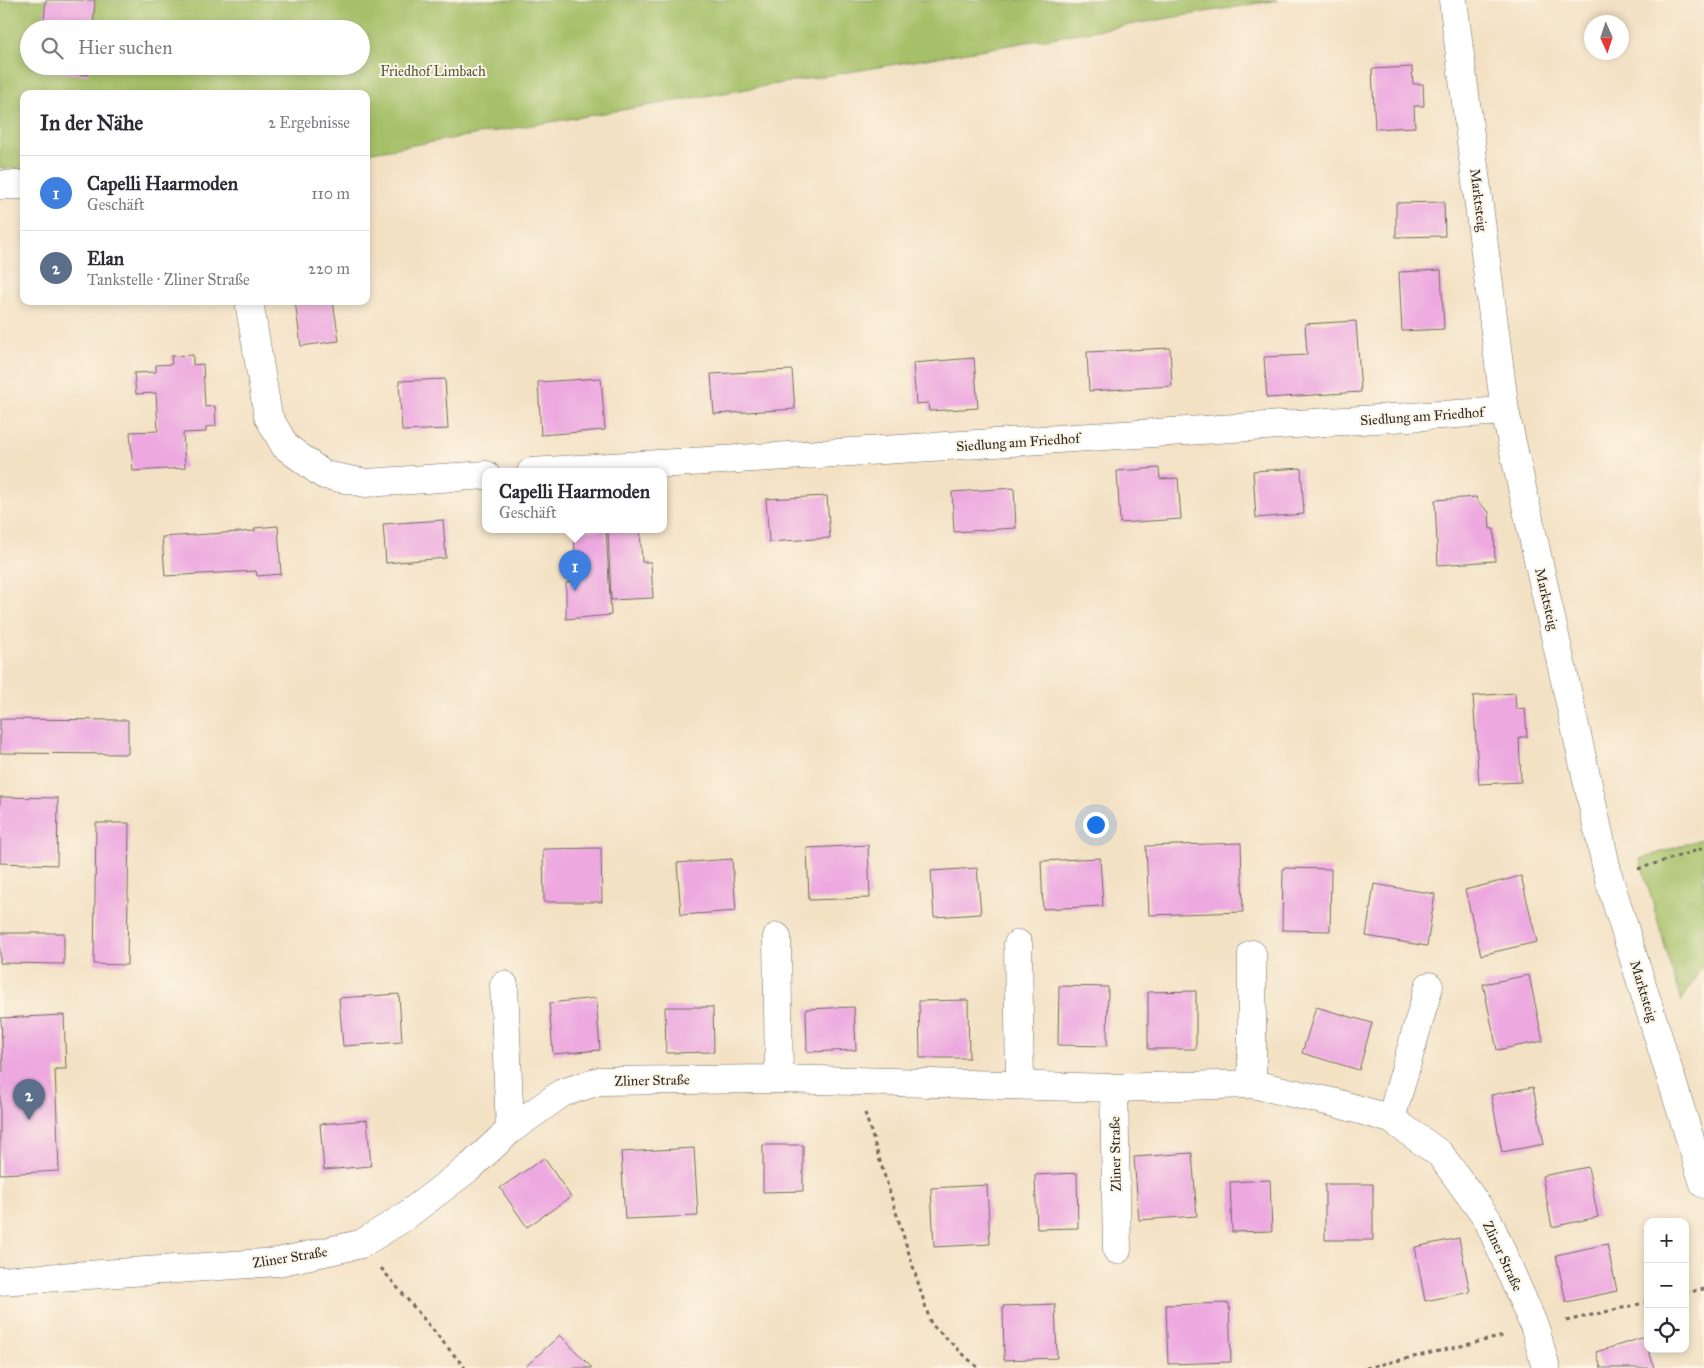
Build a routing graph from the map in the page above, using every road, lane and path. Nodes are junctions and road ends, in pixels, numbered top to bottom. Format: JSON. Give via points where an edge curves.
{"nodes":[{"id":1,"x":1453,"y":0,"type":"edge"},
{"id":2,"x":0,"y":185,"type":"edge"},
{"id":3,"x":20,"y":185,"type":"edge"},
{"id":4,"x":250,"y":305,"type":"edge"},
{"id":5,"x":1505,"y":411,"type":"junction"},
{"id":6,"x":595,"y":468,"type":"edge"},
{"id":7,"x":482,"y":475,"type":"edge"},
{"id":8,"x":1704,"y":848,"type":"edge"},
{"id":9,"x":1609,"y":879,"type":"junction"},
{"id":10,"x":777,"y":937,"type":"dead end"},
{"id":11,"x":1018,"y":944,"type":"dead end"},
{"id":12,"x":1252,"y":954,"type":"dead end"},
{"id":13,"x":504,"y":985,"type":"dead end"},
{"id":14,"x":1429,"y":986,"type":"dead end"},
{"id":15,"x":779,"y":1079,"type":"junction"},
{"id":16,"x":855,"y":1081,"type":"junction"},
{"id":17,"x":1252,"y":1084,"type":"junction"},
{"id":18,"x":1020,"y":1085,"type":"junction"},
{"id":19,"x":1114,"y":1088,"type":"junction"},
{"id":20,"x":1391,"y":1119,"type":"junction"},
{"id":21,"x":510,"y":1130,"type":"junction"},
{"id":22,"x":1704,"y":1184,"type":"edge"},
{"id":23,"x":361,"y":1244,"type":"junction"},
{"id":24,"x":1117,"y":1250,"type":"dead end"},
{"id":25,"x":0,"y":1281,"type":"edge"},
{"id":26,"x":1704,"y":1289,"type":"edge"},
{"id":27,"x":1689,"y":1292,"type":"edge"},
{"id":28,"x":465,"y":1368,"type":"edge"},
{"id":29,"x":978,"y":1368,"type":"edge"},
{"id":30,"x":1546,"y":1368,"type":"edge"}],
"edges":[{"from":1,"to":5,"type":"street","name":"Marktsteig"},
{"from":2,"to":3,"type":"street"},
{"from":4,"to":7,"type":"street","via":[[268,416],[285,446],[324,475],[366,483]]},
{"from":5,"to":6,"type":"street","name":"Siedlung am Friedhof"},
{"from":5,"to":9,"type":"street","name":"Marktsteig"},
{"from":8,"to":9,"type":"path"},
{"from":9,"to":22,"type":"street","name":"Marktsteig"},
{"from":10,"to":15,"type":"street"},
{"from":11,"to":18,"type":"street"},
{"from":12,"to":17,"type":"street"},
{"from":13,"to":21,"type":"street"},
{"from":14,"to":20,"type":"street"},
{"from":15,"to":16,"type":"street","name":"Zliner Straße"},
{"from":15,"to":21,"type":"street","name":"Zliner Straße","via":[[599,1081],[562,1093]]},
{"from":16,"to":18,"type":"street","name":"Zliner Straße"},
{"from":16,"to":29,"type":"path","via":[[931,1324]]},
{"from":17,"to":19,"type":"street","name":"Zliner Straße"},
{"from":17,"to":20,"type":"street","name":"Zliner Straße"},
{"from":18,"to":19,"type":"street","name":"Zliner Straße"},
{"from":19,"to":24,"type":"street","name":"Zliner Straße"},
{"from":20,"to":30,"type":"street","name":"Zliner Straße","via":[[1440,1154],[1488,1220],[1535,1328]]},
{"from":21,"to":23,"type":"street","name":"Zliner Straße","via":[[470,1167],[403,1218]]},
{"from":23,"to":25,"type":"street","name":"Zliner Straße","via":[[278,1262]]},
{"from":23,"to":28,"type":"path"},
{"from":26,"to":27,"type":"path"}]}
